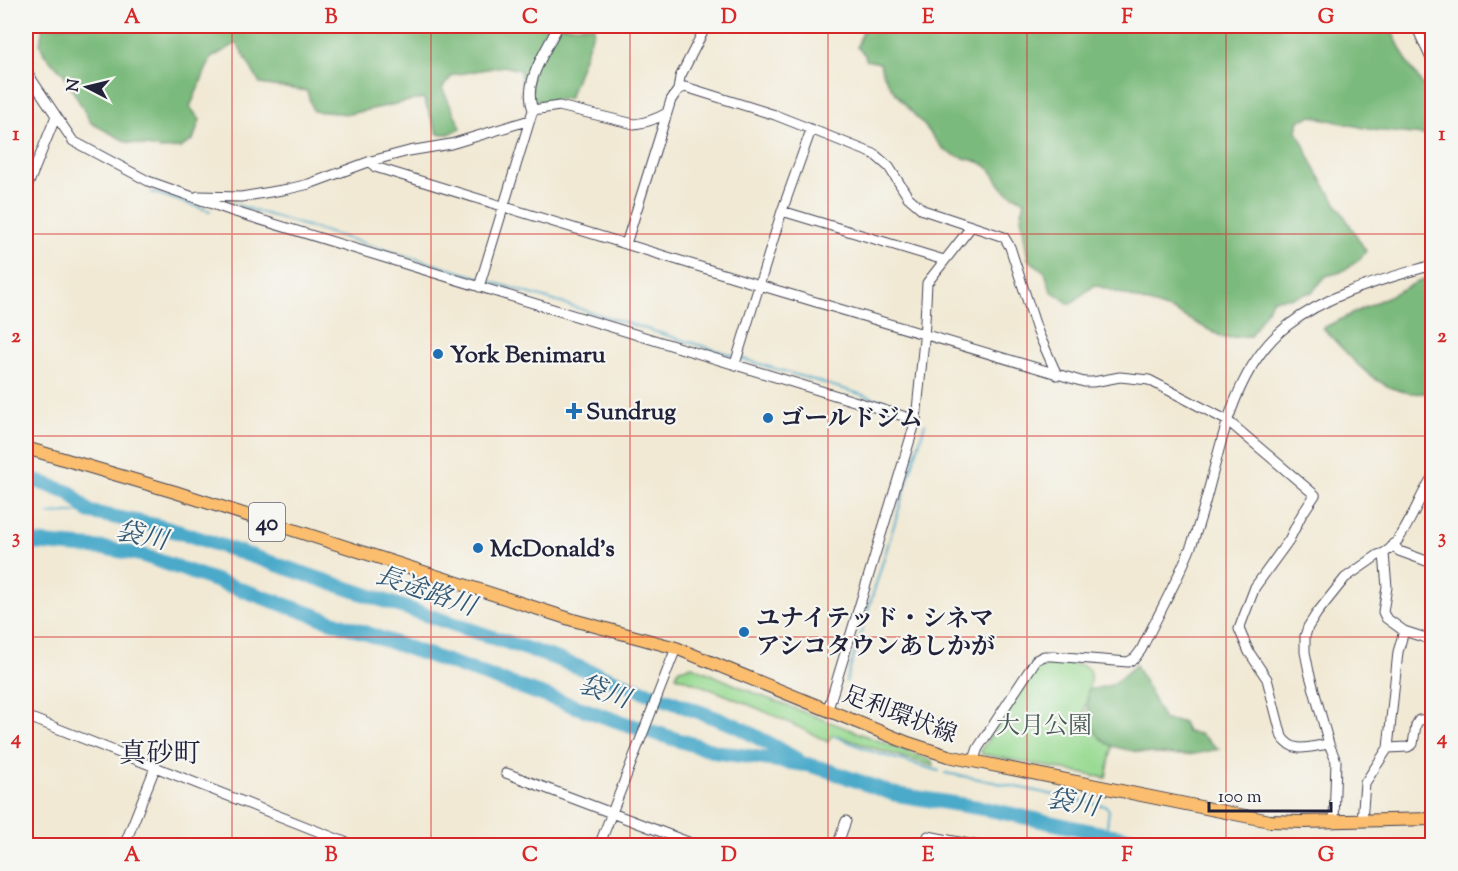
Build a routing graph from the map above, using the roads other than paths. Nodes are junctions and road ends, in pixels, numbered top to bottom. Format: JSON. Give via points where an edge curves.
{"nodes":[{"id":1,"x":558,"y":26,"type":"edge"},
{"id":2,"x":706,"y":26,"type":"edge"},
{"id":3,"x":1416,"y":26,"type":"edge"},
{"id":4,"x":1432,"y":61,"type":"edge"},
{"id":5,"x":26,"y":71,"type":"edge"},
{"id":6,"x":678,"y":90,"type":"junction"},
{"id":7,"x":533,"y":110,"type":"junction"},
{"id":8,"x":667,"y":112,"type":"junction"},
{"id":9,"x":56,"y":116,"type":"junction"},
{"id":10,"x":530,"y":120,"type":"junction"},
{"id":11,"x":811,"y":130,"type":"junction"},
{"id":12,"x":371,"y":162,"type":"junction"},
{"id":13,"x":29,"y":168,"type":"edge"},
{"id":14,"x":26,"y":190,"type":"edge"},
{"id":15,"x":187,"y":196,"type":"junction"},
{"id":16,"x":503,"y":206,"type":"junction"},
{"id":17,"x":782,"y":211,"type":"junction"},
{"id":18,"x":971,"y":227,"type":"junction"},
{"id":19,"x":626,"y":244,"type":"junction"},
{"id":20,"x":944,"y":260,"type":"junction"},
{"id":21,"x":1432,"y":265,"type":"edge"},
{"id":22,"x":759,"y":285,"type":"junction"},
{"id":23,"x":479,"y":286,"type":"junction"},
{"id":24,"x":925,"y":334,"type":"junction"},
{"id":25,"x":735,"y":364,"type":"junction"},
{"id":26,"x":1057,"y":375,"type":"junction"},
{"id":27,"x":916,"y":420,"type":"junction"},
{"id":28,"x":1228,"y":421,"type":"junction"},
{"id":29,"x":26,"y":448,"type":"edge"},
{"id":30,"x":1432,"y":478,"type":"edge"},
{"id":31,"x":1393,"y":544,"type":"junction"},
{"id":32,"x":1384,"y":554,"type":"junction"},
{"id":33,"x":1432,"y":563,"type":"edge"},
{"id":34,"x":1404,"y":631,"type":"junction"},
{"id":35,"x":1432,"y":640,"type":"edge"},
{"id":36,"x":676,"y":648,"type":"junction"},
{"id":37,"x":828,"y":709,"type":"junction"},
{"id":38,"x":26,"y":716,"type":"edge"},
{"id":39,"x":1432,"y":719,"type":"edge"},
{"id":40,"x":1329,"y":744,"type":"junction"},
{"id":41,"x":1388,"y":748,"type":"junction"},
{"id":42,"x":973,"y":762,"type":"junction"},
{"id":43,"x":155,"y":768,"type":"junction"},
{"id":44,"x":506,"y":773,"type":"dead end"},
{"id":45,"x":612,"y":812,"type":"junction"},
{"id":46,"x":1432,"y":819,"type":"edge"},
{"id":47,"x":846,"y":821,"type":"dead end"},
{"id":48,"x":1362,"y":821,"type":"junction"},
{"id":49,"x":1334,"y":822,"type":"junction"},
{"id":50,"x":928,"y":836,"type":"dead end"},
{"id":51,"x":124,"y":846,"type":"edge"},
{"id":52,"x":355,"y":846,"type":"edge"},
{"id":53,"x":599,"y":846,"type":"edge"},
{"id":54,"x":691,"y":846,"type":"edge"},
{"id":55,"x":837,"y":846,"type":"edge"},
{"id":56,"x":979,"y":846,"type":"edge"}],
"edges":[{"from":1,"to":7,"type":"street","via":[[532,80],[529,96]]},
{"from":2,"to":6,"type":"street","via":[[680,77]]},
{"from":3,"to":4,"type":"street"},
{"from":5,"to":9,"type":"street"},
{"from":6,"to":8,"type":"street"},
{"from":6,"to":11,"type":"street","via":[[692,88]]},
{"from":7,"to":8,"type":"street","via":[[559,106],[634,124],[646,123]]},
{"from":7,"to":10,"type":"street"},
{"from":8,"to":19,"type":"street"},
{"from":9,"to":13,"type":"street"},
{"from":9,"to":15,"type":"street","via":[[73,141],[148,181]]},
{"from":10,"to":12,"type":"street","via":[[451,144]]},
{"from":10,"to":16,"type":"street"},
{"from":11,"to":17,"type":"street"},
{"from":11,"to":18,"type":"street","via":[[878,156],[916,205]]},
{"from":12,"to":15,"type":"street","via":[[288,189],[241,197]]},
{"from":12,"to":16,"type":"street","via":[[375,167]]},
{"from":13,"to":14,"type":"street"},
{"from":15,"to":23,"type":"street"},
{"from":16,"to":19,"type":"street"},
{"from":16,"to":23,"type":"street"},
{"from":17,"to":20,"type":"street"},
{"from":17,"to":22,"type":"street"},
{"from":18,"to":20,"type":"street"},
{"from":18,"to":26,"type":"street","via":[[1004,237],[1009,244],[1037,330]]},
{"from":19,"to":22,"type":"street"},
{"from":20,"to":24,"type":"street","via":[[927,283]]},
{"from":21,"to":28,"type":"street","via":[[1319,304],[1286,327],[1266,346],[1247,375]]},
{"from":22,"to":24,"type":"street"},
{"from":22,"to":25,"type":"street"},
{"from":23,"to":25,"type":"street"},
{"from":24,"to":26,"type":"street"},
{"from":24,"to":27,"type":"street"},
{"from":25,"to":27,"type":"street"},
{"from":26,"to":28,"type":"street","via":[[1083,382],[1120,377],[1149,380]]},
{"from":27,"to":37,"type":"street"},
{"from":28,"to":40,"type":"street","via":[[1316,495],[1255,587],[1239,629],[1267,679],[1286,744],[1294,749]]},
{"from":28,"to":42,"type":"street","via":[[1192,543],[1141,650],[1128,662],[1052,656],[1035,660]]},
{"from":29,"to":36,"type":"main road","name":"足利環状線","number":"40","via":[[573,620]]},
{"from":30,"to":31,"type":"street"},
{"from":31,"to":32,"type":"street"},
{"from":31,"to":33,"type":"street","via":[[1399,551]]},
{"from":32,"to":34,"type":"street","via":[[1387,587],[1383,612],[1394,626]]},
{"from":32,"to":40,"type":"street","via":[[1345,578],[1317,613],[1305,636],[1305,651]]},
{"from":34,"to":35,"type":"street"},
{"from":34,"to":41,"type":"street","via":[[1398,652]]},
{"from":36,"to":37,"type":"main road","name":"足利環状線","number":"40"},
{"from":36,"to":45,"type":"street"},
{"from":37,"to":42,"type":"main road","name":"足利環状線","number":"40","via":[[927,751]]},
{"from":38,"to":43,"type":"street"},
{"from":39,"to":41,"type":"street","via":[[1419,720],[1413,744]]},
{"from":40,"to":49,"type":"street","via":[[1336,761]]},
{"from":41,"to":48,"type":"street","via":[[1365,783]]},
{"from":42,"to":49,"type":"main road","name":"足利環状線","number":"40","via":[[1255,819]]},
{"from":43,"to":51,"type":"street"},
{"from":43,"to":52,"type":"street"},
{"from":44,"to":45,"type":"street"},
{"from":45,"to":53,"type":"street"},
{"from":45,"to":54,"type":"street"},
{"from":46,"to":48,"type":"main road","name":"足利環状線","number":"40"},
{"from":47,"to":55,"type":"street"},
{"from":48,"to":49,"type":"main road","name":"足利環状線","number":"40"},
{"from":50,"to":56,"type":"street"}]}
